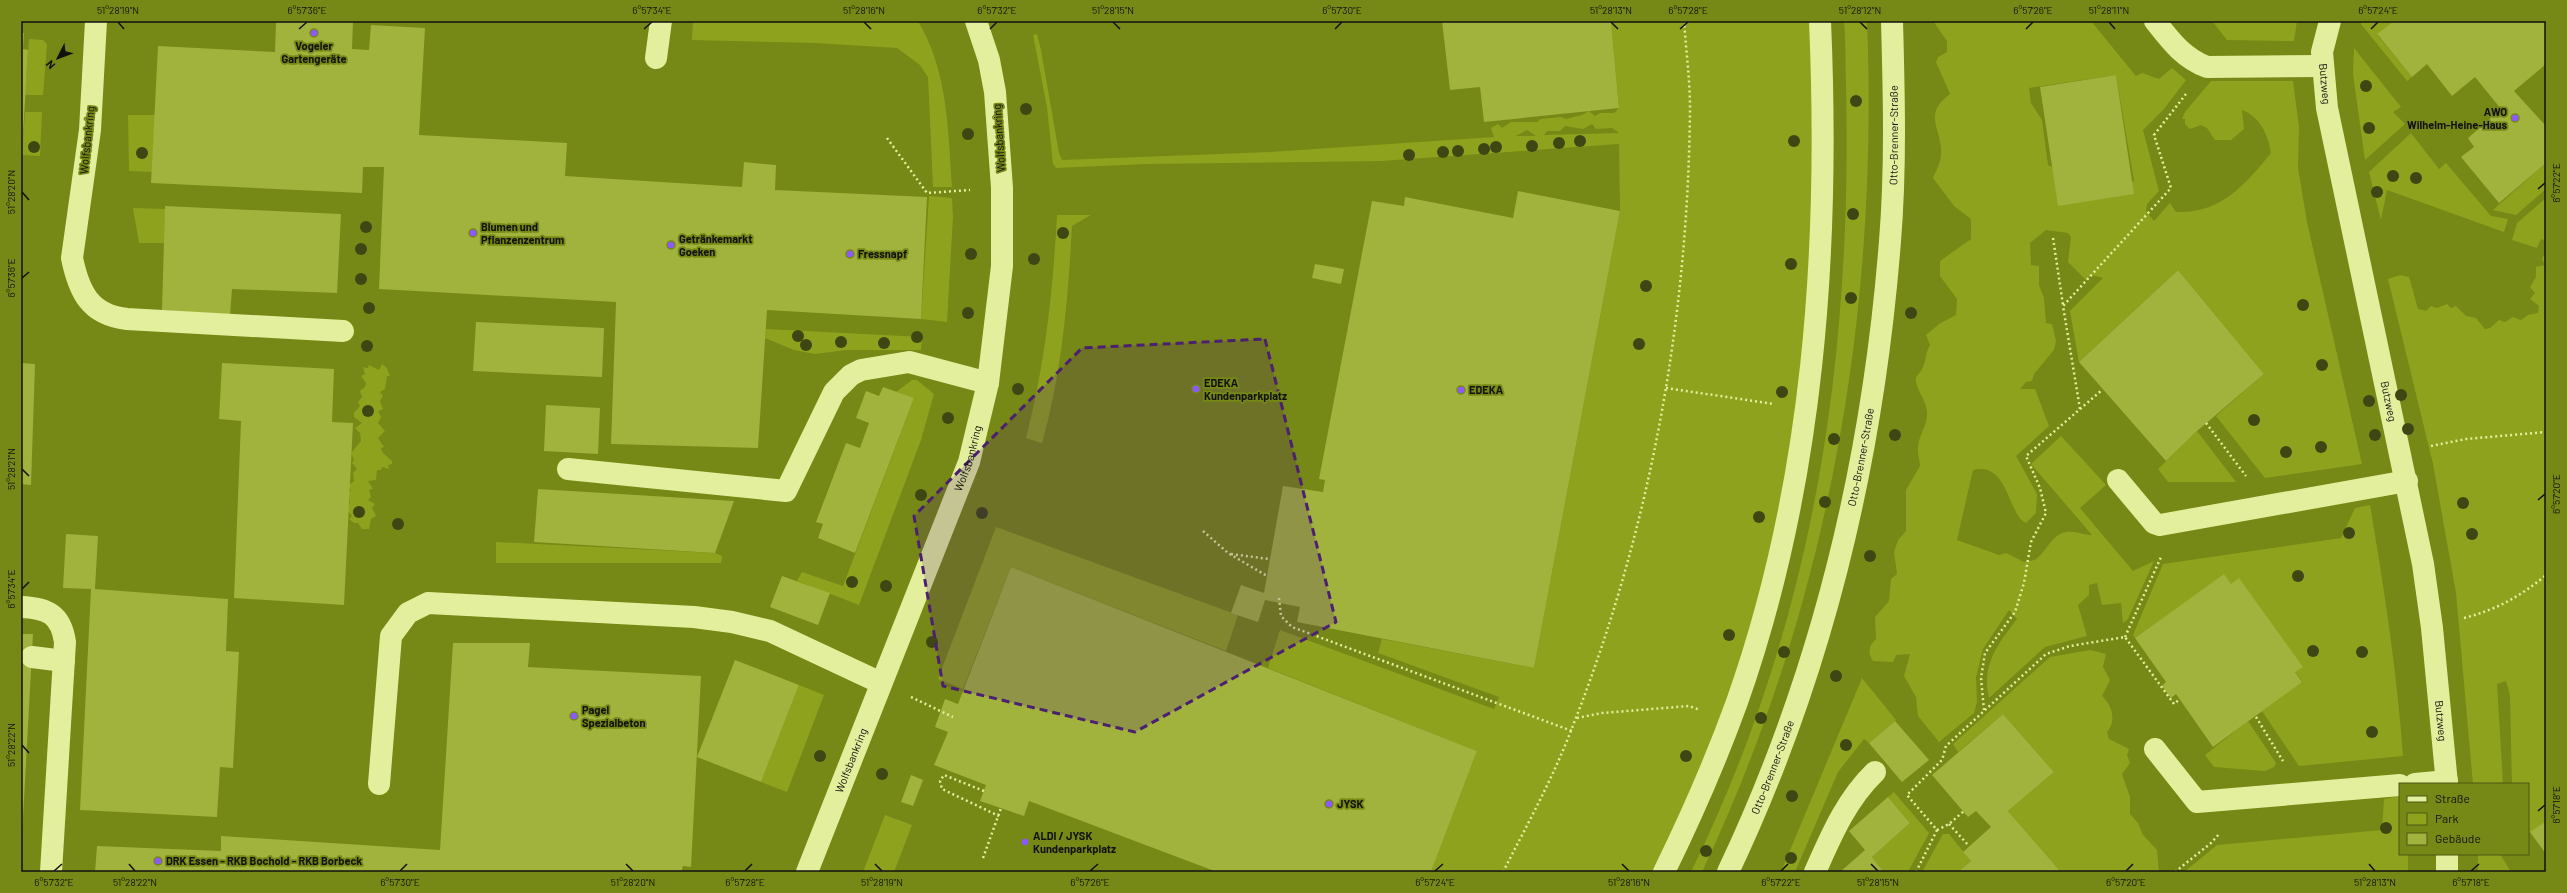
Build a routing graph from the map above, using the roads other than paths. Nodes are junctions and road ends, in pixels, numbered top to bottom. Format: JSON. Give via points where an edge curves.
{"nodes":[{"id":1,"x":96,"y":21,"type":"edge"},
{"id":2,"x":661,"y":21,"type":"edge"},
{"id":3,"x":1820,"y":21,"type":"edge"},
{"id":4,"x":1892,"y":21,"type":"edge"},
{"id":5,"x":2155,"y":21,"type":"edge"},
{"id":6,"x":2330,"y":21,"type":"edge"},
{"id":7,"x":982,"y":22,"type":"edge"},
{"id":8,"x":656,"y":58,"type":"dead end"},
{"id":9,"x":2323,"y":66,"type":"junction"},
{"id":10,"x":343,"y":331,"type":"dead end"},
{"id":11,"x":988,"y":383,"type":"junction"},
{"id":12,"x":568,"y":469,"type":"dead end"},
{"id":13,"x":2118,"y":480,"type":"dead end"},
{"id":14,"x":2407,"y":481,"type":"junction"},
{"id":15,"x":21,"y":607,"type":"edge"},
{"id":16,"x":32,"y":658,"type":"dead end"},
{"id":17,"x":64,"y":661,"type":"junction"},
{"id":18,"x":882,"y":683,"type":"junction"},
{"id":19,"x":2155,"y":749,"type":"dead end"},
{"id":20,"x":1875,"y":772,"type":"dead end"},
{"id":21,"x":2447,"y":783,"type":"edge"},
{"id":22,"x":379,"y":784,"type":"dead end"},
{"id":23,"x":2399,"y":785,"type":"edge"},
{"id":24,"x":2447,"y":855,"type":"edge"},
{"id":25,"x":51,"y":872,"type":"edge"},
{"id":26,"x":807,"y":872,"type":"edge"},
{"id":27,"x":1664,"y":872,"type":"edge"},
{"id":28,"x":1728,"y":872,"type":"edge"},
{"id":29,"x":1815,"y":872,"type":"edge"},
{"id":30,"x":2447,"y":872,"type":"edge"}],
"edges":[{"from":1,"to":10,"type":"street","name":"Wolfsbankring","via":[[90,130],[72,258],[75,272],[90,304],[113,317]]},
{"from":2,"to":8,"type":"street"},
{"from":3,"to":27,"type":"street","via":[[1822,229],[1800,450],[1777,562],[1754,651],[1730,719]]},
{"from":4,"to":28,"type":"street","name":"Otto-Brenner-Straße","via":[[1894,140],[1891,239],[1873,396],[1858,483],[1810,663],[1772,771]]},
{"from":5,"to":9,"type":"street","via":[[2180,51],[2196,63],[2207,67]]},
{"from":6,"to":9,"type":"street","name":"Butzweg","via":[[2322,52]]},
{"from":7,"to":11,"type":"street","name":"Wolfsbankring","via":[[995,92],[1002,188],[1002,266]]},
{"from":9,"to":14,"type":"street","name":"Butzweg","via":[[2327,108]]},
{"from":11,"to":12,"type":"street","via":[[909,362],[861,370],[846,379],[834,392],[786,491]]},
{"from":11,"to":18,"type":"street","name":"Wolfsbankring","via":[[969,462]]},
{"from":13,"to":14,"type":"street","via":[[2154,523],[2160,525]]},
{"from":14,"to":21,"type":"street","name":"Butzweg","via":[[2432,628]]},
{"from":15,"to":17,"type":"street","via":[[42,610],[59,621],[65,642]]},
{"from":16,"to":17,"type":"street"},
{"from":17,"to":25,"type":"street"},
{"from":18,"to":22,"type":"street","via":[[770,631],[732,622],[694,617],[428,603],[408,613],[391,636]]},
{"from":18,"to":26,"type":"street","name":"Wolfsbankring"},
{"from":19,"to":23,"type":"street","via":[[2197,802]]},
{"from":20,"to":29,"type":"street","via":[[1844,811]]},
{"from":24,"to":30,"type":"street"}]}
